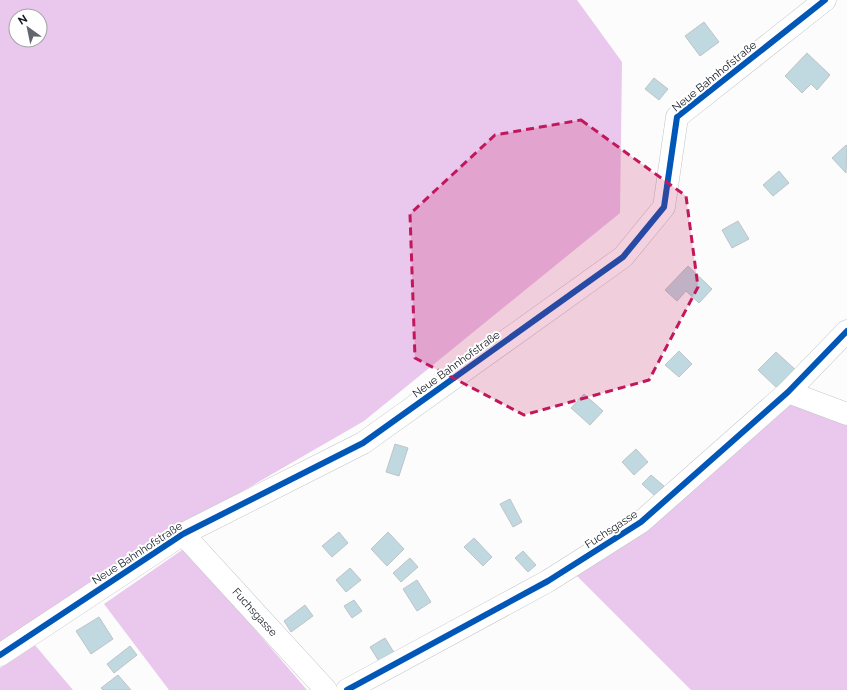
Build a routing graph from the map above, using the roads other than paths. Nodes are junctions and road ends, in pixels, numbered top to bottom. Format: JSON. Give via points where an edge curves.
{"nodes":[{"id":1,"x":825,"y":0,"type":"edge"},
{"id":2,"x":847,"y":331,"type":"edge"},
{"id":3,"x":788,"y":392,"type":"junction"},
{"id":4,"x":847,"y":414,"type":"edge"},
{"id":5,"x":183,"y":534,"type":"junction"},
{"id":6,"x":0,"y":655,"type":"edge"},
{"id":7,"x":326,"y":690,"type":"edge"},
{"id":8,"x":347,"y":690,"type":"edge"}],
"edges":[{"from":1,"to":5,"type":"street","name":"Neue Bahnhofstraße","via":[[677,117],[664,207],[623,257],[363,443]]},
{"from":2,"to":3,"type":"street","name":"Fuchsgasse"},
{"from":3,"to":4,"type":"street"},
{"from":3,"to":8,"type":"street","name":"Fuchsgasse","via":[[641,522],[548,581]]},
{"from":5,"to":6,"type":"street","name":"Neue Bahnhofstraße"},
{"from":5,"to":7,"type":"street","name":"Fuchsgasse"}]}
